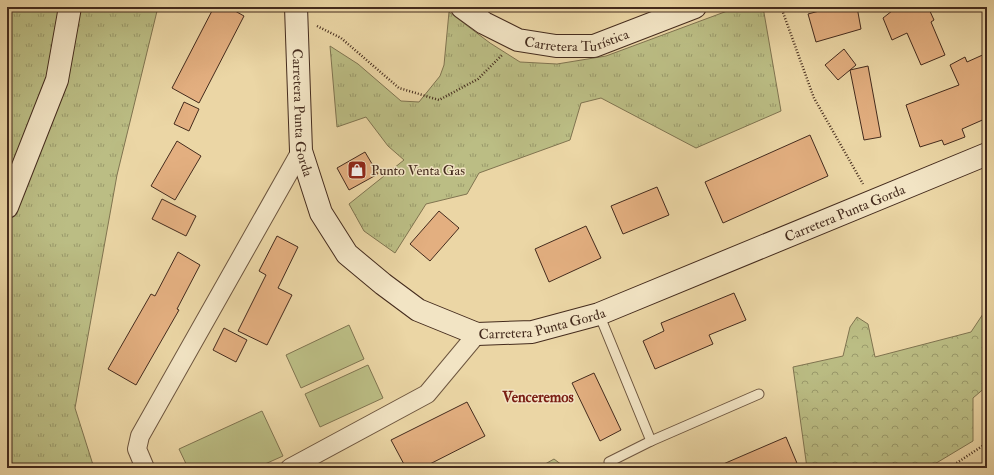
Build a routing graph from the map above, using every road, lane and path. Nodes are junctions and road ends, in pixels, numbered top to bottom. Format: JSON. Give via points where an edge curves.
{"nodes":[{"id":1,"x":70,"y":7,"type":"edge"},
{"id":2,"x":462,"y":7,"type":"edge"},
{"id":3,"x":781,"y":7,"type":"edge"},
{"id":4,"x":682,"y":9,"type":"edge"},
{"id":5,"x":296,"y":11,"type":"edge"},
{"id":6,"x":518,"y":40,"type":"junction"},
{"id":7,"x":301,"y":151,"type":"junction"},
{"id":8,"x":987,"y":154,"type":"edge"},
{"id":9,"x":872,"y":200,"type":"junction"},
{"id":10,"x":7,"y":207,"type":"edge"},
{"id":11,"x":599,"y":314,"type":"junction"},
{"id":12,"x":477,"y":334,"type":"junction"},
{"id":13,"x":759,"y":394,"type":"dead end"},
{"id":14,"x":651,"y":441,"type":"junction"},
{"id":15,"x":987,"y":443,"type":"edge"},
{"id":16,"x":609,"y":462,"type":"dead end"},
{"id":17,"x":145,"y":468,"type":"edge"},
{"id":18,"x":290,"y":468,"type":"edge"},
{"id":19,"x":949,"y":468,"type":"edge"}],
"edges":[{"from":1,"to":10,"type":"main road","via":[[57,80]]},
{"from":2,"to":6,"type":"main road","name":"Carretera Turística","via":[[484,23]]},
{"from":3,"to":9,"type":"path","via":[[814,98]]},
{"from":4,"to":6,"type":"main road","name":"Carretera Turística","via":[[594,46],[556,46]]},
{"from":5,"to":6,"type":"path","via":[[340,38],[399,88],[439,100],[478,79]]},
{"from":5,"to":7,"type":"main road","name":"Carretera Punta Gorda"},
{"from":7,"to":12,"type":"main road","name":"Carretera Punta Gorda","via":[[321,213],[347,254],[418,310]]},
{"from":7,"to":17,"type":"street","via":[[140,436],[137,450]]},
{"from":8,"to":9,"type":"main road","name":"Carretera Punta Gorda"},
{"from":9,"to":11,"type":"main road","name":"Carretera Punta Gorda"},
{"from":11,"to":12,"type":"main road","name":"Carretera Punta Gorda","via":[[532,332]]},
{"from":11,"to":14,"type":"lane"},
{"from":12,"to":18,"type":"street","via":[[427,394]]},
{"from":13,"to":14,"type":"lane"},
{"from":14,"to":16,"type":"lane"},
{"from":15,"to":19,"type":"path"}]}
